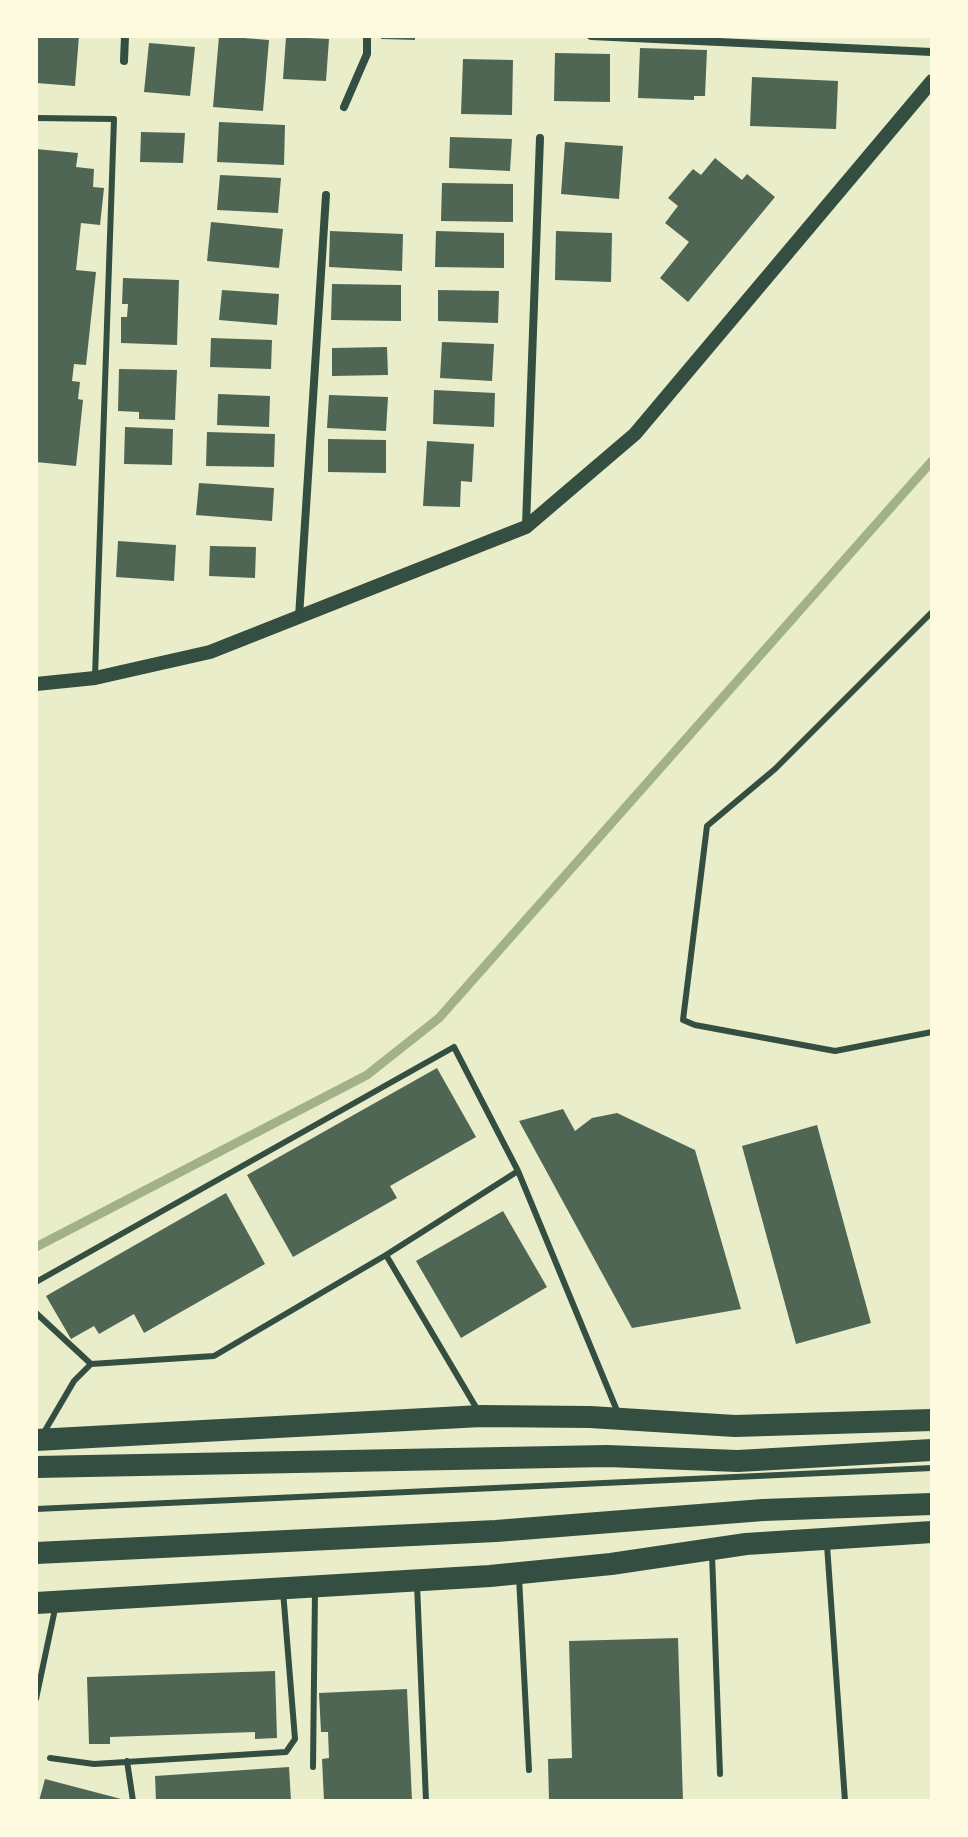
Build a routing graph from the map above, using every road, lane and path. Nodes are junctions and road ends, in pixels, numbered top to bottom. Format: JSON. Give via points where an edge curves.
{"nodes":[{"id":1,"x":125,"y":36,"type":"edge"},
{"id":2,"x":367,"y":36,"type":"edge"},
{"id":3,"x":593,"y":36,"type":"edge"},
{"id":4,"x":728,"y":39,"type":"edge"},
{"id":5,"x":932,"y":52,"type":"edge"},
{"id":6,"x":124,"y":61,"type":"dead end"},
{"id":7,"x":932,"y":81,"type":"edge"},
{"id":8,"x":344,"y":107,"type":"dead end"},
{"id":9,"x":36,"y":118,"type":"edge"},
{"id":10,"x":540,"y":138,"type":"dead end"},
{"id":11,"x":326,"y":195,"type":"dead end"},
{"id":12,"x":526,"y":527,"type":"junction"},
{"id":13,"x":932,"y":612,"type":"edge"},
{"id":14,"x":299,"y":619,"type":"junction"},
{"id":15,"x":95,"y":678,"type":"junction"},
{"id":16,"x":36,"y":684,"type":"edge"},
{"id":17,"x":932,"y":1032,"type":"edge"},
{"id":18,"x":518,"y":1171,"type":"junction"},
{"id":19,"x":386,"y":1255,"type":"junction"},
{"id":20,"x":36,"y":1282,"type":"edge"},
{"id":21,"x":36,"y":1313,"type":"edge"},
{"id":22,"x":91,"y":1364,"type":"junction"},
{"id":23,"x":481,"y":1416,"type":"junction"},
{"id":24,"x":621,"y":1419,"type":"junction"},
{"id":25,"x":932,"y":1420,"type":"edge"},
{"id":26,"x":38,"y":1440,"type":"edge"},
{"id":27,"x":932,"y":1450,"type":"edge"},
{"id":28,"x":36,"y":1467,"type":"edge"},
{"id":29,"x":932,"y":1468,"type":"edge"},
{"id":30,"x":932,"y":1504,"type":"edge"},
{"id":31,"x":36,"y":1509,"type":"edge"},
{"id":32,"x":932,"y":1532,"type":"edge"},
{"id":33,"x":827,"y":1540,"type":"junction"},
{"id":34,"x":712,"y":1549,"type":"junction"},
{"id":35,"x":36,"y":1553,"type":"edge"},
{"id":36,"x":518,"y":1573,"type":"junction"},
{"id":37,"x":417,"y":1580,"type":"junction"},
{"id":38,"x":315,"y":1587,"type":"junction"},
{"id":39,"x":283,"y":1589,"type":"junction"},
{"id":40,"x":46,"y":1602,"type":"edge"},
{"id":41,"x":40,"y":1663,"type":"edge"},
{"id":42,"x":36,"y":1699,"type":"edge"},
{"id":43,"x":50,"y":1758,"type":"dead end"},
{"id":44,"x":127,"y":1761,"type":"junction"},
{"id":45,"x":313,"y":1767,"type":"dead end"},
{"id":46,"x":529,"y":1770,"type":"dead end"},
{"id":47,"x":720,"y":1774,"type":"dead end"},
{"id":48,"x":133,"y":1801,"type":"edge"},
{"id":49,"x":426,"y":1801,"type":"edge"},
{"id":50,"x":845,"y":1801,"type":"edge"}],
"edges":[{"from":1,"to":6,"type":"street"},
{"from":2,"to":8,"type":"street","via":[[367,54]]},
{"from":3,"to":4,"type":"street"},
{"from":4,"to":5,"type":"street"},
{"from":7,"to":12,"type":"street","via":[[635,434]]},
{"from":9,"to":15,"type":"lane","via":[[114,119]]},
{"from":10,"to":12,"type":"street"},
{"from":11,"to":14,"type":"street"},
{"from":12,"to":14,"type":"street"},
{"from":13,"to":17,"type":"lane","via":[[775,769],[707,826],[683,1020],[835,1051]]},
{"from":14,"to":15,"type":"street","via":[[210,652]]},
{"from":15,"to":16,"type":"street"},
{"from":18,"to":19,"type":"lane"},
{"from":18,"to":20,"type":"lane","via":[[454,1047]]},
{"from":18,"to":24,"type":"lane"},
{"from":19,"to":22,"type":"lane","via":[[214,1356]]},
{"from":19,"to":23,"type":"lane"},
{"from":21,"to":22,"type":"lane"},
{"from":22,"to":26,"type":"lane","via":[[74,1381]]},
{"from":23,"to":24,"type":"highway"},
{"from":23,"to":26,"type":"highway"},
{"from":24,"to":25,"type":"highway","via":[[735,1426]]},
{"from":27,"to":28,"type":"highway","via":[[738,1461],[607,1456]]},
{"from":29,"to":31,"type":"lane"},
{"from":30,"to":35,"type":"highway"},
{"from":32,"to":33,"type":"highway"},
{"from":33,"to":34,"type":"highway"},
{"from":33,"to":50,"type":"lane"},
{"from":34,"to":36,"type":"highway"},
{"from":34,"to":47,"type":"lane"},
{"from":36,"to":37,"type":"highway"},
{"from":36,"to":46,"type":"lane"},
{"from":37,"to":38,"type":"highway"},
{"from":37,"to":49,"type":"lane"},
{"from":38,"to":39,"type":"highway"},
{"from":38,"to":45,"type":"lane"},
{"from":39,"to":40,"type":"highway"},
{"from":39,"to":44,"type":"lane","via":[[295,1739],[286,1752]]},
{"from":40,"to":41,"type":"lane"},
{"from":41,"to":42,"type":"lane"},
{"from":43,"to":44,"type":"lane","via":[[94,1764]]},
{"from":44,"to":48,"type":"lane"}]}
